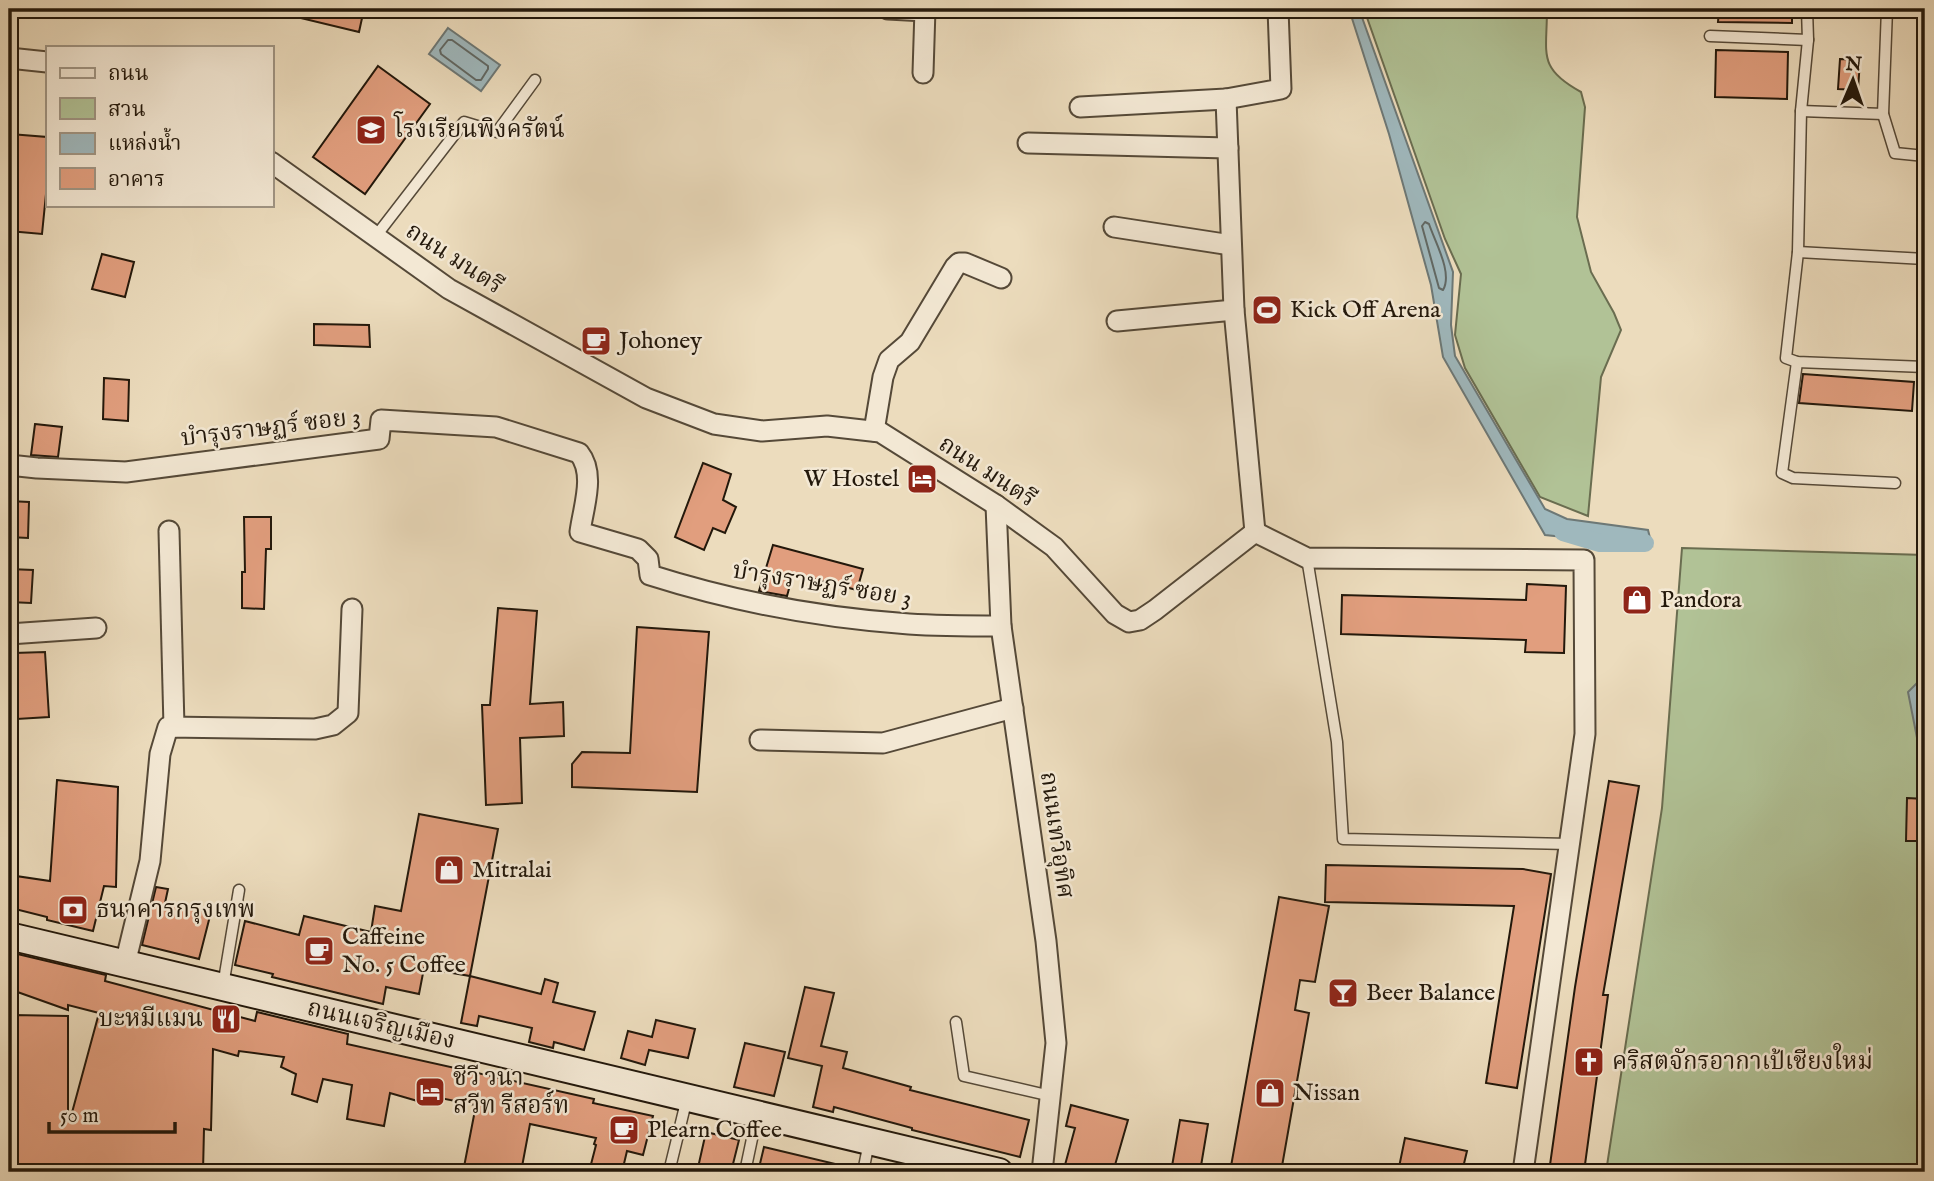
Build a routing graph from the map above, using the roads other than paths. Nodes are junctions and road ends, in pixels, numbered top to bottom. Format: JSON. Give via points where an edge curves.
{"nodes":[{"id":1,"x":888,"y":9,"type":"edge"},
{"id":2,"x":1278,"y":9,"type":"edge"},
{"id":3,"x":1807,"y":9,"type":"edge"},
{"id":4,"x":1887,"y":9,"type":"edge"},
{"id":5,"x":925,"y":10,"type":"edge"},
{"id":6,"x":1710,"y":36,"type":"dead end"},
{"id":7,"x":1808,"y":40,"type":"junction"},
{"id":8,"x":9,"y":58,"type":"edge"},
{"id":9,"x":46,"y":62,"type":"edge"},
{"id":10,"x":923,"y":74,"type":"dead end"},
{"id":11,"x":535,"y":80,"type":"dead end"},
{"id":12,"x":1226,"y":99,"type":"junction"},
{"id":13,"x":1080,"y":107,"type":"dead end"},
{"id":14,"x":1801,"y":111,"type":"junction"},
{"id":15,"x":1882,"y":114,"type":"junction"},
{"id":16,"x":1028,"y":144,"type":"dead end"},
{"id":17,"x":1228,"y":148,"type":"junction"},
{"id":18,"x":1925,"y":156,"type":"edge"},
{"id":19,"x":273,"y":163,"type":"edge"},
{"id":20,"x":1114,"y":226,"type":"dead end"},
{"id":21,"x":376,"y":236,"type":"junction"},
{"id":22,"x":1231,"y":245,"type":"junction"},
{"id":23,"x":1798,"y":251,"type":"junction"},
{"id":24,"x":1925,"y":259,"type":"edge"},
{"id":25,"x":1001,"y":278,"type":"dead end"},
{"id":26,"x":1234,"y":310,"type":"junction"},
{"id":27,"x":1117,"y":321,"type":"dead end"},
{"id":28,"x":1797,"y":362,"type":"junction"},
{"id":29,"x":1925,"y":367,"type":"edge"},
{"id":30,"x":874,"y":431,"type":"junction"},
{"id":31,"x":9,"y":465,"type":"edge"},
{"id":32,"x":1895,"y":482,"type":"dead end"},
{"id":33,"x":996,"y":505,"type":"junction"},
{"id":34,"x":169,"y":531,"type":"dead end"},
{"id":35,"x":1255,"y":532,"type":"junction"},
{"id":36,"x":1307,"y":558,"type":"junction"},
{"id":37,"x":352,"y":609,"type":"dead end"},
{"id":38,"x":1001,"y":626,"type":"junction"},
{"id":39,"x":96,"y":628,"type":"dead end"},
{"id":40,"x":9,"y":634,"type":"edge"},
{"id":41,"x":1013,"y":708,"type":"junction"},
{"id":42,"x":174,"y":727,"type":"junction"},
{"id":43,"x":760,"y":740,"type":"dead end"},
{"id":44,"x":1569,"y":844,"type":"junction"},
{"id":45,"x":239,"y":890,"type":"dead end"},
{"id":46,"x":9,"y":936,"type":"edge"},
{"id":47,"x":125,"y":964,"type":"junction"},
{"id":48,"x":223,"y":987,"type":"junction"},
{"id":49,"x":956,"y":1022,"type":"dead end"},
{"id":50,"x":1051,"y":1096,"type":"junction"},
{"id":51,"x":687,"y":1098,"type":"junction"},
{"id":52,"x":758,"y":1115,"type":"junction"},
{"id":53,"x":870,"y":1141,"type":"junction"},
{"id":54,"x":669,"y":1172,"type":"edge"},
{"id":55,"x":745,"y":1172,"type":"edge"},
{"id":56,"x":863,"y":1172,"type":"edge"},
{"id":57,"x":999,"y":1172,"type":"edge"},
{"id":58,"x":1042,"y":1172,"type":"edge"},
{"id":59,"x":1523,"y":1172,"type":"edge"}],
"edges":[{"from":1,"to":5,"type":"street"},
{"from":2,"to":12,"type":"street","via":[[1281,89]]},
{"from":3,"to":7,"type":"lane"},
{"from":4,"to":15,"type":"lane"},
{"from":5,"to":10,"type":"street"},
{"from":6,"to":7,"type":"lane"},
{"from":7,"to":14,"type":"lane"},
{"from":8,"to":9,"type":"street"},
{"from":11,"to":21,"type":"lane","via":[[497,132],[464,122]]},
{"from":12,"to":13,"type":"street"},
{"from":12,"to":17,"type":"street"},
{"from":14,"to":15,"type":"lane"},
{"from":14,"to":23,"type":"lane"},
{"from":15,"to":18,"type":"lane","via":[[1895,153]]},
{"from":16,"to":17,"type":"street"},
{"from":17,"to":22,"type":"street"},
{"from":19,"to":21,"type":"street","name":"ถนน มนตรี"},
{"from":20,"to":22,"type":"street"},
{"from":21,"to":30,"type":"street","name":"ถนน มนตรี","via":[[449,289],[646,398],[714,424],[762,431],[827,426]]},
{"from":22,"to":26,"type":"street"},
{"from":23,"to":24,"type":"lane"},
{"from":23,"to":28,"type":"lane","via":[[1786,358]]},
{"from":25,"to":30,"type":"street","via":[[959,263],[910,342],[889,360]]},
{"from":26,"to":27,"type":"street"},
{"from":26,"to":35,"type":"street"},
{"from":28,"to":29,"type":"lane"},
{"from":28,"to":32,"type":"lane","via":[[1782,473],[1793,478]]},
{"from":30,"to":33,"type":"street","name":"ถนน มนตรี"},
{"from":31,"to":38,"type":"street","name":"บำรุงราษฏร์ ซอย 3","via":[[126,472],[379,439],[381,419],[496,428],[579,453],[588,472],[580,532],[638,549],[648,559],[650,575],[698,590],[830,615],[909,624]]},
{"from":33,"to":35,"type":"street","name":"ถนน มนตรี","via":[[1054,547],[1115,614],[1129,622],[1155,610]]},
{"from":33,"to":38,"type":"street","name":"ถนนเทวีอุทิศ"},
{"from":34,"to":42,"type":"street"},
{"from":35,"to":36,"type":"street"},
{"from":36,"to":44,"type":"lane","via":[[1337,742],[1343,839]]},
{"from":36,"to":44,"type":"street","via":[[1584,560],[1585,734]]},
{"from":37,"to":42,"type":"street","via":[[348,713],[333,725],[315,729]]},
{"from":38,"to":41,"type":"street","name":"ถนนเทวีอุทิศ"},
{"from":39,"to":40,"type":"street"},
{"from":41,"to":43,"type":"street","via":[[883,743]]},
{"from":41,"to":50,"type":"street","name":"ถนนเทวีอุทิศ","via":[[1056,1043]]},
{"from":42,"to":47,"type":"street","via":[[168,727],[160,754],[150,861]]},
{"from":44,"to":59,"type":"street"},
{"from":45,"to":48,"type":"lane"},
{"from":46,"to":47,"type":"main road","name":"ถนนเจริญเมือง"},
{"from":47,"to":48,"type":"main road","name":"ถนนเจริญเมือง"},
{"from":48,"to":51,"type":"main road","name":"ถนนเจริญเมือง"},
{"from":49,"to":50,"type":"lane","via":[[964,1076]]},
{"from":50,"to":58,"type":"street","name":"ถนนเทวีอุทิศ"},
{"from":51,"to":52,"type":"main road","name":"ถนนเจริญเมือง"},
{"from":51,"to":54,"type":"lane"},
{"from":52,"to":53,"type":"main road","name":"ถนนเจริญเมือง"},
{"from":52,"to":55,"type":"lane"},
{"from":53,"to":56,"type":"lane"},
{"from":53,"to":57,"type":"main road","name":"ถนนเจริญเมือง"}]}
